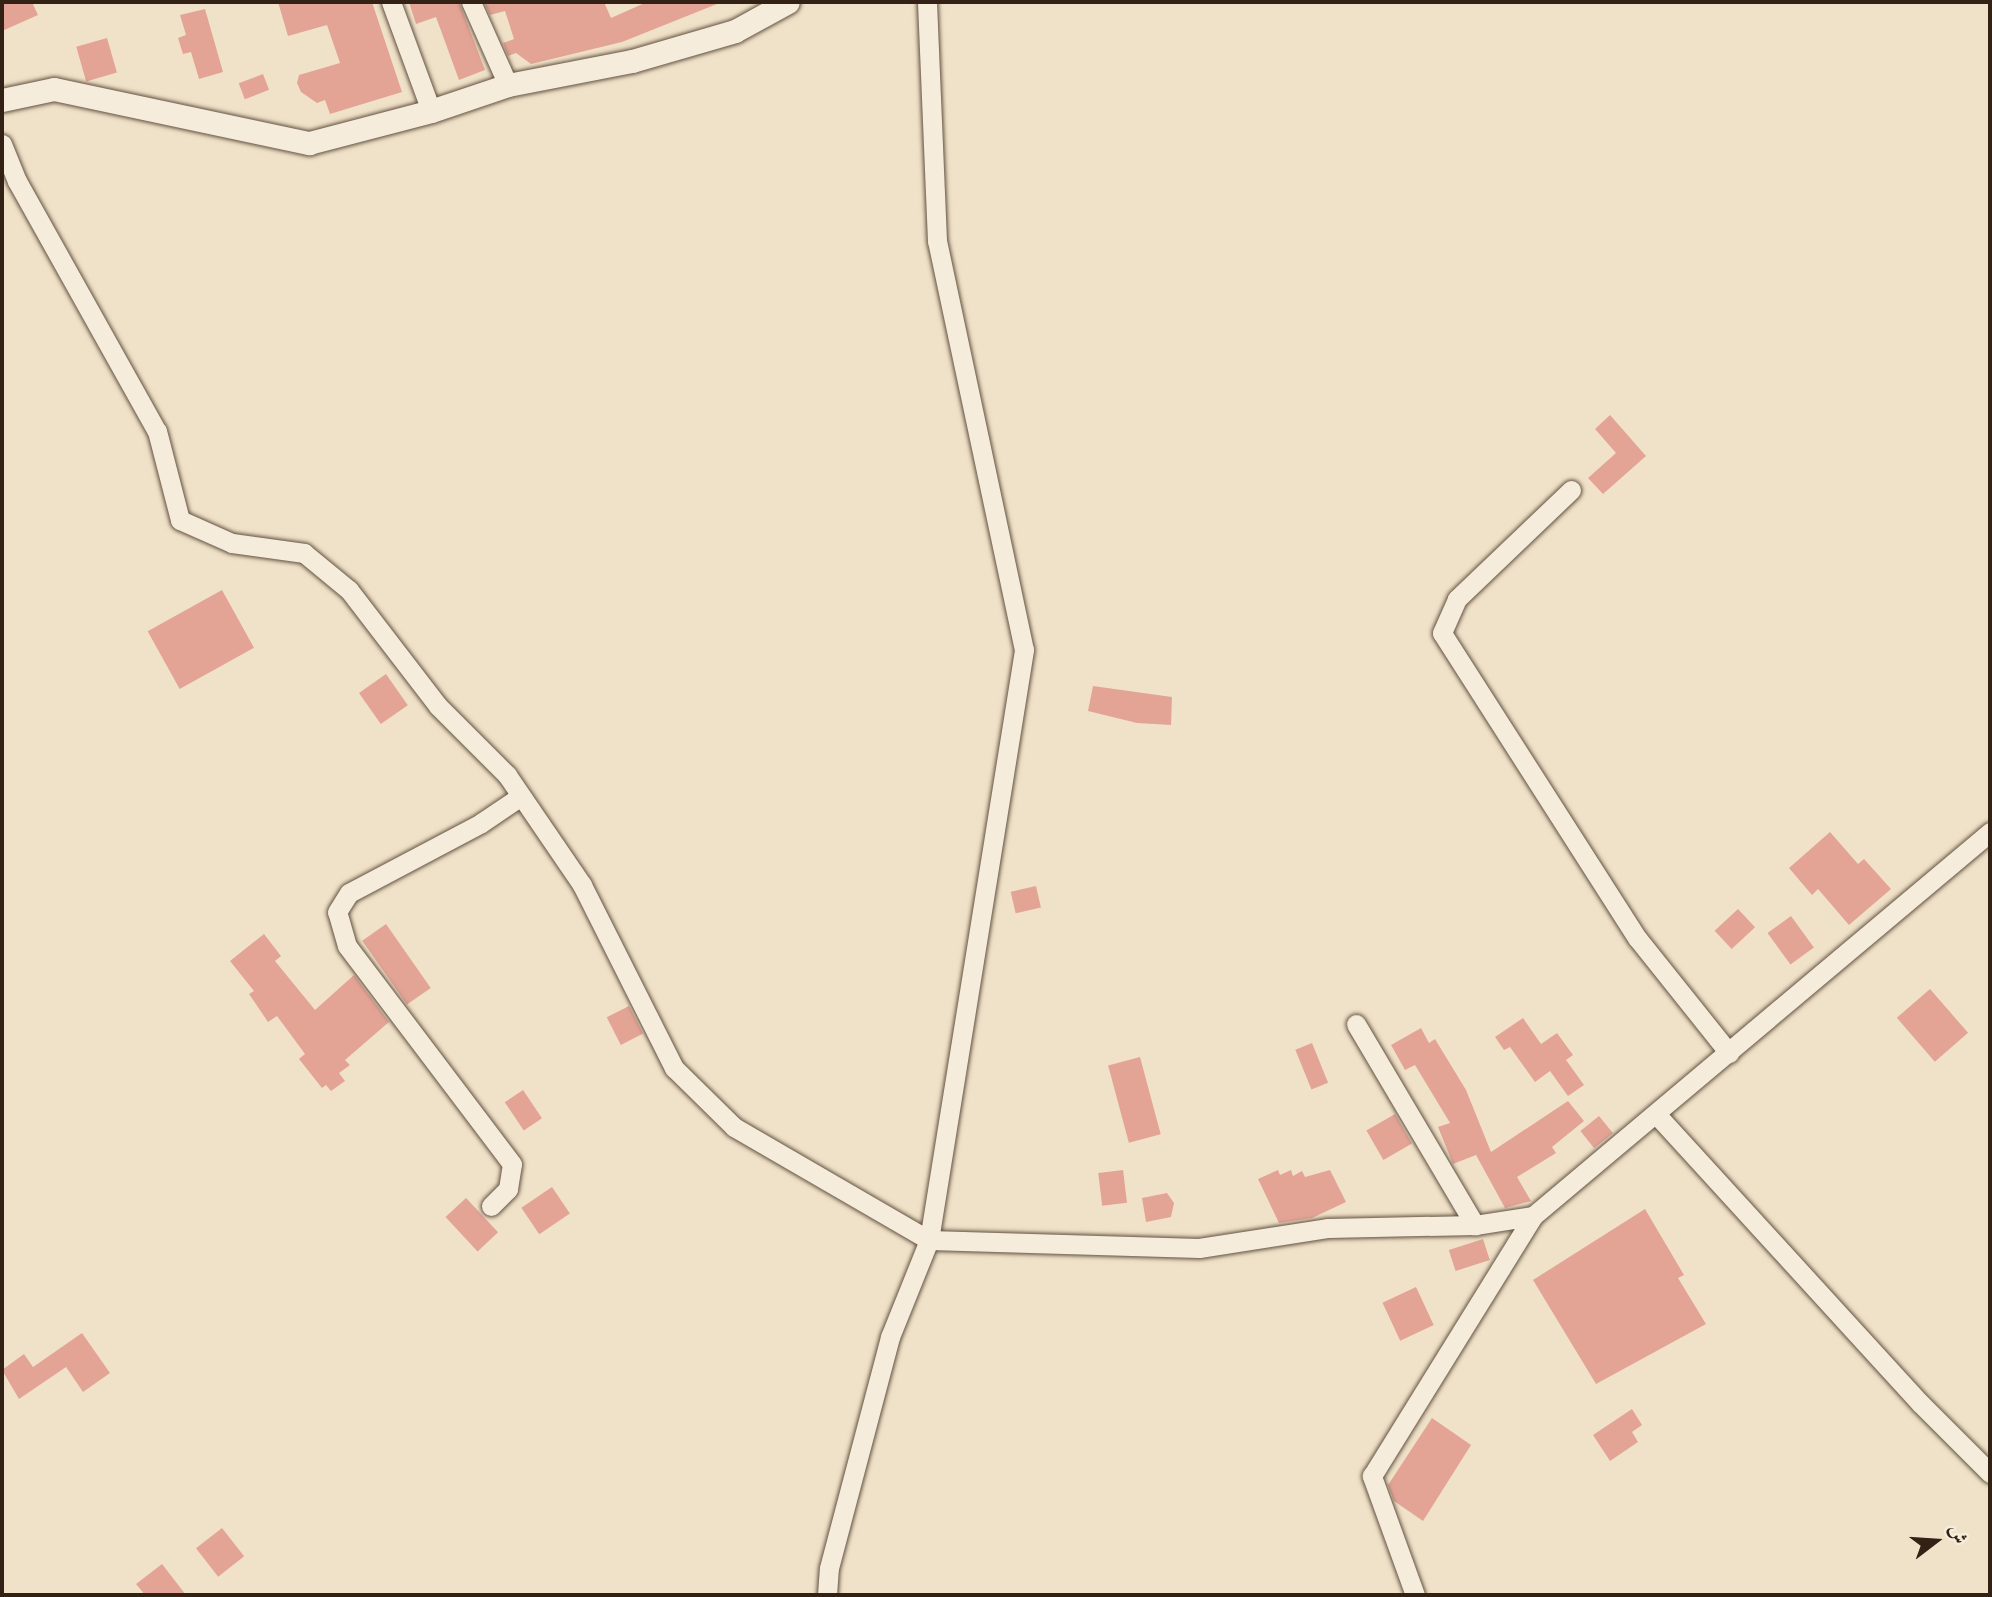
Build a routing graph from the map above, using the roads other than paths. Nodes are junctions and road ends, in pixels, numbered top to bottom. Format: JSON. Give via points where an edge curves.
{"nodes":[{"id":1,"x":391,"y":2,"type":"edge"},
{"id":2,"x":471,"y":2,"type":"edge"},
{"id":3,"x":788,"y":2,"type":"edge"},
{"id":4,"x":927,"y":2,"type":"edge"},
{"id":5,"x":508,"y":85,"type":"junction"},
{"id":6,"x":2,"y":100,"type":"edge"},
{"id":7,"x":431,"y":111,"type":"junction"},
{"id":8,"x":2,"y":144,"type":"edge"},
{"id":9,"x":1571,"y":490,"type":"dead end"},
{"id":10,"x":521,"y":796,"type":"junction"},
{"id":11,"x":1990,"y":832,"type":"edge"},
{"id":12,"x":1356,"y":1024,"type":"dead end"},
{"id":13,"x":1728,"y":1052,"type":"junction"},
{"id":14,"x":1656,"y":1114,"type":"junction"},
{"id":15,"x":491,"y":1206,"type":"dead end"},
{"id":16,"x":1534,"y":1216,"type":"junction"},
{"id":17,"x":1475,"y":1225,"type":"junction"},
{"id":18,"x":929,"y":1240,"type":"junction"},
{"id":19,"x":1990,"y":1473,"type":"edge"},
{"id":20,"x":827,"y":1595,"type":"edge"},
{"id":21,"x":1415,"y":1595,"type":"edge"}],
"edges":[{"from":1,"to":7,"type":"street"},
{"from":2,"to":5,"type":"street"},
{"from":3,"to":5,"type":"street","via":[[736,31],[632,61]]},
{"from":4,"to":18,"type":"street","via":[[937,241],[1024,650]]},
{"from":5,"to":7,"type":"street"},
{"from":6,"to":7,"type":"street","via":[[54,89],[309,143]]},
{"from":8,"to":10,"type":"street","via":[[17,181],[157,431],[180,520],[232,543],[304,553],[349,590],[438,706],[508,775]]},
{"from":9,"to":13,"type":"street","via":[[1457,599],[1442,633],[1611,899]]},
{"from":10,"to":15,"type":"street","via":[[481,823],[348,893],[337,912],[347,946],[512,1164],[509,1189]]},
{"from":10,"to":18,"type":"street","via":[[582,885],[674,1068],[734,1127]]},
{"from":11,"to":13,"type":"street"},
{"from":12,"to":17,"type":"street"},
{"from":13,"to":14,"type":"street"},
{"from":14,"to":16,"type":"street"},
{"from":14,"to":19,"type":"street","via":[[1921,1404]]},
{"from":16,"to":17,"type":"street"},
{"from":16,"to":21,"type":"street","via":[[1372,1476]]},
{"from":17,"to":18,"type":"street","via":[[1328,1228],[1199,1248]]},
{"from":18,"to":20,"type":"street","via":[[890,1337],[829,1568]]}]}
